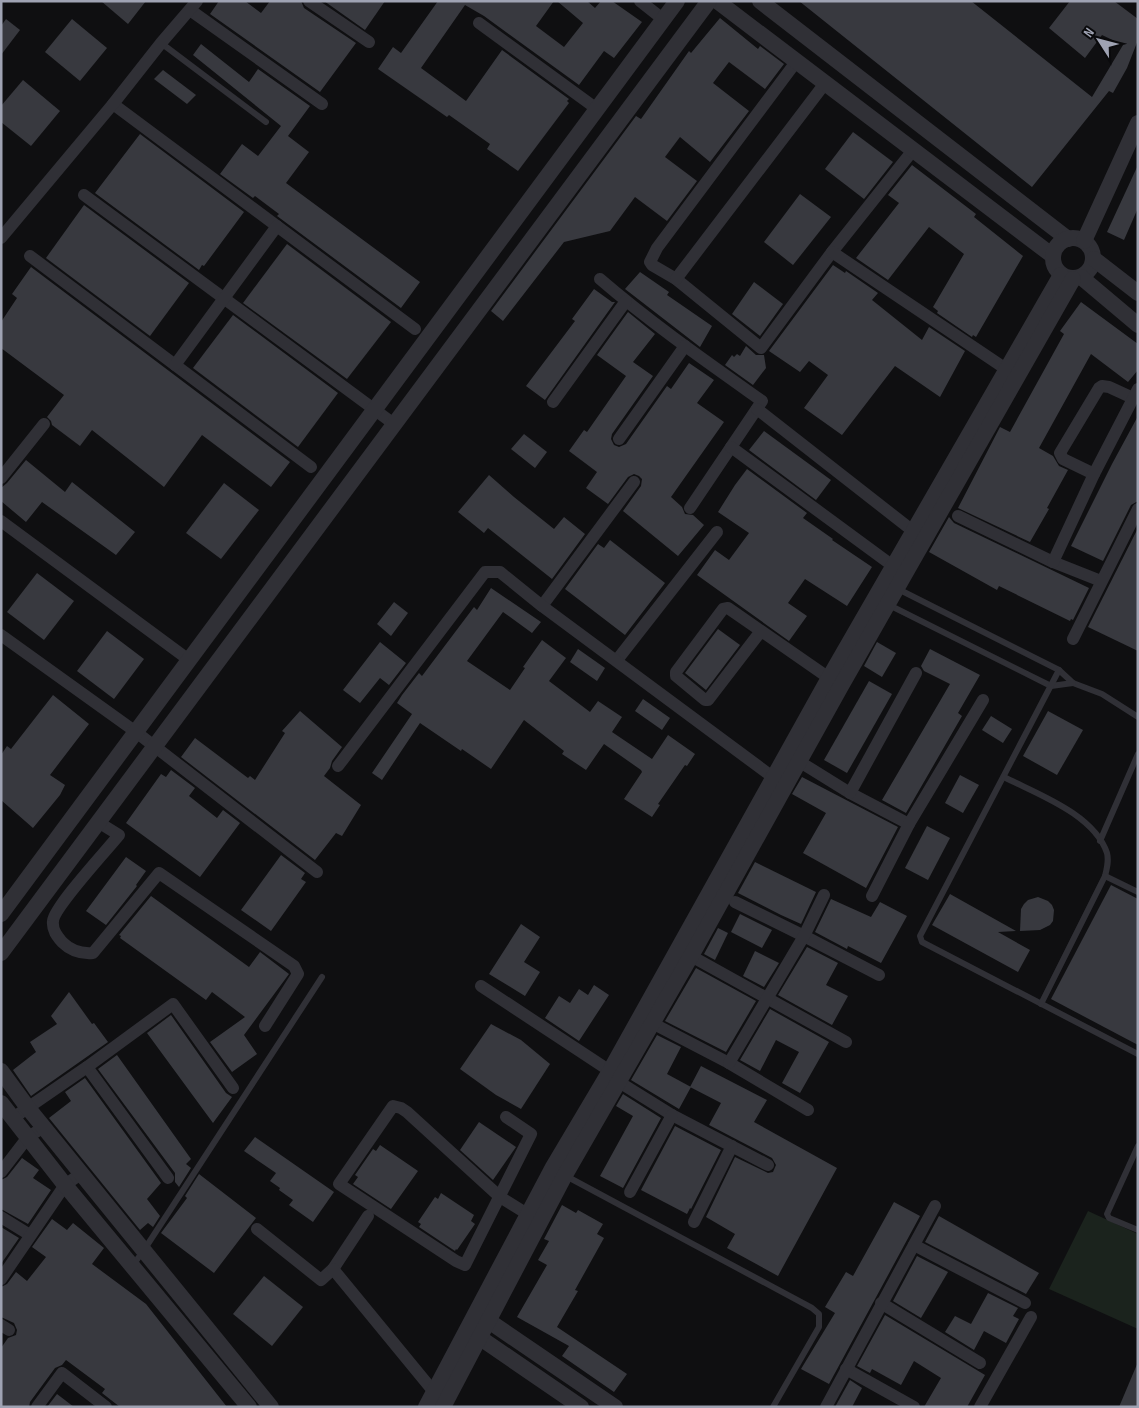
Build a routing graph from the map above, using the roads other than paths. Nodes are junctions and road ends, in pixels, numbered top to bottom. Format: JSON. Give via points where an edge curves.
{"nodes":[{"id":1,"x":309,"y":1,"type":"edge"},
{"id":2,"x":640,"y":1,"type":"edge"},
{"id":3,"x":677,"y":1,"type":"edge"},
{"id":4,"x":709,"y":1,"type":"edge"},
{"id":5,"x":717,"y":1,"type":"edge"},
{"id":6,"x":760,"y":1,"type":"edge"},
{"id":7,"x":194,"y":6,"type":"edge"},
{"id":8,"x":664,"y":20,"type":"junction"},
{"id":9,"x":478,"y":23,"type":"dead end"},
{"id":10,"x":369,"y":42,"type":"dead end"},
{"id":11,"x":161,"y":43,"type":"junction"},
{"id":12,"x":796,"y":62,"type":"junction"},
{"id":13,"x":826,"y":82,"type":"junction"},
{"id":14,"x":113,"y":104,"type":"junction"},
{"id":15,"x":322,"y":104,"type":"dead end"},
{"id":16,"x":597,"y":109,"type":"junction"},
{"id":17,"x":266,"y":122,"type":"dead end"},
{"id":18,"x":1138,"y":123,"type":"edge"},
{"id":19,"x":914,"y":149,"type":"junction"},
{"id":20,"x":84,"y":195,"type":"dead end"},
{"id":21,"x":277,"y":226,"type":"junction"},
{"id":22,"x":1,"y":238,"type":"edge"},
{"id":23,"x":1076,"y":240,"type":"junction"},
{"id":24,"x":832,"y":252,"type":"junction"},
{"id":25,"x":30,"y":256,"type":"dead end"},
{"id":26,"x":1053,"y":256,"type":"junction"},
{"id":27,"x":1094,"y":259,"type":"junction"},
{"id":28,"x":1072,"y":277,"type":"junction"},
{"id":29,"x":600,"y":279,"type":"dead end"},
{"id":30,"x":676,"y":279,"type":"junction"},
{"id":31,"x":1138,"y":293,"type":"edge"},
{"id":32,"x":224,"y":298,"type":"junction"},
{"id":33,"x":626,"y":302,"type":"junction"},
{"id":34,"x":1138,"y":325,"type":"edge"},
{"id":35,"x":415,"y":329,"type":"dead end"},
{"id":36,"x":685,"y":346,"type":"junction"},
{"id":37,"x":175,"y":364,"type":"junction"},
{"id":38,"x":1006,"y":369,"type":"junction"},
{"id":39,"x":1135,"y":394,"type":"edge"},
{"id":40,"x":553,"y":402,"type":"dead end"},
{"id":41,"x":375,"y":409,"type":"junction"},
{"id":42,"x":757,"y":409,"type":"junction"},
{"id":43,"x":44,"y":424,"type":"dead end"},
{"id":44,"x":394,"y":424,"type":"junction"},
{"id":45,"x":619,"y":439,"type":"dead end"},
{"id":46,"x":731,"y":447,"type":"junction"},
{"id":47,"x":311,"y":467,"type":"dead end"},
{"id":48,"x":1094,"y":474,"type":"junction"},
{"id":49,"x":1,"y":478,"type":"edge"},
{"id":50,"x":634,"y":482,"type":"dead end"},
{"id":51,"x":690,"y":508,"type":"dead end"},
{"id":52,"x":1138,"y":509,"type":"edge"},
{"id":53,"x":958,"y":516,"type":"dead end"},
{"id":54,"x":1,"y":521,"type":"edge"},
{"id":55,"x":717,"y":532,"type":"dead end"},
{"id":56,"x":913,"y":532,"type":"junction"},
{"id":57,"x":1052,"y":562,"type":"junction"},
{"id":58,"x":893,"y":566,"type":"junction"},
{"id":59,"x":1101,"y":581,"type":"junction"},
{"id":60,"x":890,"y":586,"type":"junction"},
{"id":61,"x":882,"y":602,"type":"junction"},
{"id":62,"x":542,"y":606,"type":"junction"},
{"id":63,"x":761,"y":631,"type":"junction"},
{"id":64,"x":1,"y":635,"type":"edge"},
{"id":65,"x":1073,"y":639,"type":"dead end"},
{"id":66,"x":189,"y":660,"type":"junction"},
{"id":67,"x":616,"y":660,"type":"junction"},
{"id":68,"x":1060,"y":670,"type":"junction"},
{"id":69,"x":916,"y":673,"type":"dead end"},
{"id":70,"x":829,"y":678,"type":"junction"},
{"id":71,"x":1073,"y":682,"type":"junction"},
{"id":72,"x":1051,"y":686,"type":"junction"},
{"id":73,"x":983,"y":700,"type":"dead end"},
{"id":74,"x":1138,"y":717,"type":"edge"},
{"id":75,"x":136,"y":732,"type":"junction"},
{"id":76,"x":155,"y":746,"type":"junction"},
{"id":77,"x":1138,"y":754,"type":"edge"},
{"id":78,"x":800,"y":762,"type":"junction"},
{"id":79,"x":338,"y":766,"type":"dead end"},
{"id":80,"x":1004,"y":777,"type":"junction"},
{"id":81,"x":774,"y":778,"type":"junction"},
{"id":82,"x":850,"y":794,"type":"junction"},
{"id":83,"x":98,"y":822,"type":"junction"},
{"id":84,"x":909,"y":824,"type":"junction"},
{"id":85,"x":1100,"y":840,"type":"junction"},
{"id":86,"x":317,"y":872,"type":"dead end"},
{"id":87,"x":1105,"y":876,"type":"junction"},
{"id":88,"x":1138,"y":892,"type":"edge"},
{"id":89,"x":824,"y":895,"type":"dead end"},
{"id":90,"x":872,"y":896,"type":"dead end"},
{"id":91,"x":735,"y":902,"type":"dead end"},
{"id":92,"x":1,"y":914,"type":"edge"},
{"id":93,"x":804,"y":936,"type":"junction"},
{"id":94,"x":1,"y":953,"type":"edge"},
{"id":95,"x":691,"y":956,"type":"junction"},
{"id":96,"x":879,"y":975,"type":"dead end"},
{"id":97,"x":322,"y":977,"type":"dead end"},
{"id":98,"x":481,"y":986,"type":"dead end"},
{"id":99,"x":768,"y":997,"type":"junction"},
{"id":100,"x":1041,"y":1004,"type":"junction"},
{"id":101,"x":652,"y":1022,"type":"junction"},
{"id":102,"x":265,"y":1026,"type":"dead end"},
{"id":103,"x":846,"y":1042,"type":"dead end"},
{"id":104,"x":1138,"y":1054,"type":"edge"},
{"id":105,"x":729,"y":1063,"type":"junction"},
{"id":106,"x":87,"y":1067,"type":"junction"},
{"id":107,"x":1,"y":1071,"type":"edge"},
{"id":108,"x":614,"y":1076,"type":"junction"},
{"id":109,"x":233,"y":1088,"type":"dead end"},
{"id":110,"x":1,"y":1102,"type":"edge"},
{"id":111,"x":28,"y":1108,"type":"junction"},
{"id":112,"x":808,"y":1110,"type":"dead end"},
{"id":113,"x":672,"y":1114,"type":"junction"},
{"id":114,"x":13,"y":1118,"type":"junction"},
{"id":115,"x":506,"y":1118,"type":"dead end"},
{"id":116,"x":44,"y":1127,"type":"junction"},
{"id":117,"x":28,"y":1137,"type":"junction"},
{"id":118,"x":732,"y":1146,"type":"junction"},
{"id":119,"x":1138,"y":1146,"type":"edge"},
{"id":120,"x":768,"y":1165,"type":"dead end"},
{"id":121,"x":1,"y":1172,"type":"edge"},
{"id":122,"x":82,"y":1173,"type":"junction"},
{"id":123,"x":565,"y":1175,"type":"junction"},
{"id":124,"x":168,"y":1178,"type":"dead end"},
{"id":125,"x":65,"y":1185,"type":"junction"},
{"id":126,"x":630,"y":1192,"type":"dead end"},
{"id":127,"x":500,"y":1197,"type":"junction"},
{"id":128,"x":935,"y":1206,"type":"dead end"},
{"id":129,"x":529,"y":1215,"type":"junction"},
{"id":130,"x":368,"y":1216,"type":"dead end"},
{"id":131,"x":1,"y":1217,"type":"edge"},
{"id":132,"x":694,"y":1222,"type":"dead end"},
{"id":133,"x":257,"y":1229,"type":"dead end"},
{"id":134,"x":1138,"y":1230,"type":"edge"},
{"id":135,"x":30,"y":1235,"type":"junction"},
{"id":136,"x":914,"y":1245,"type":"junction"},
{"id":137,"x":144,"y":1250,"type":"junction"},
{"id":138,"x":133,"y":1265,"type":"junction"},
{"id":139,"x":333,"y":1268,"type":"junction"},
{"id":140,"x":1,"y":1279,"type":"edge"},
{"id":141,"x":881,"y":1303,"type":"junction"},
{"id":142,"x":1025,"y":1303,"type":"dead end"},
{"id":143,"x":483,"y":1316,"type":"junction"},
{"id":144,"x":1031,"y":1317,"type":"dead end"},
{"id":145,"x":474,"y":1334,"type":"junction"},
{"id":146,"x":980,"y":1363,"type":"dead end"},
{"id":147,"x":846,"y":1369,"type":"junction"},
{"id":148,"x":430,"y":1400,"type":"edge"},
{"id":149,"x":37,"y":1407,"type":"edge"},
{"id":150,"x":106,"y":1407,"type":"edge"},
{"id":151,"x":249,"y":1407,"type":"edge"},
{"id":152,"x":271,"y":1407,"type":"edge"},
{"id":153,"x":443,"y":1407,"type":"edge"},
{"id":154,"x":581,"y":1407,"type":"edge"},
{"id":155,"x":615,"y":1407,"type":"edge"},
{"id":156,"x":773,"y":1407,"type":"edge"},
{"id":157,"x":826,"y":1407,"type":"edge"},
{"id":158,"x":914,"y":1407,"type":"edge"},
{"id":159,"x":980,"y":1407,"type":"edge"}],
"edges":[{"from":1,"to":10,"type":"street"},
{"from":2,"to":8,"type":"street"},
{"from":3,"to":8,"type":"street"},
{"from":4,"to":44,"type":"street"},
{"from":5,"to":12,"type":"street"},
{"from":6,"to":23,"type":"street"},
{"from":7,"to":11,"type":"street"},
{"from":7,"to":15,"type":"street"},
{"from":8,"to":16,"type":"street"},
{"from":9,"to":16,"type":"street"},
{"from":11,"to":14,"type":"street"},
{"from":11,"to":17,"type":"lane"},
{"from":12,"to":13,"type":"street"},
{"from":12,"to":30,"type":"street","via":[[652,256],[652,265]]},
{"from":13,"to":19,"type":"street"},
{"from":13,"to":30,"type":"street"},
{"from":14,"to":21,"type":"street"},
{"from":14,"to":22,"type":"street"},
{"from":16,"to":41,"type":"street"},
{"from":18,"to":23,"type":"street"},
{"from":19,"to":24,"type":"street"},
{"from":19,"to":26,"type":"street"},
{"from":20,"to":32,"type":"street"},
{"from":21,"to":32,"type":"street"},
{"from":21,"to":35,"type":"street"},
{"from":23,"to":26,"type":"street","via":[[1058,245]]},
{"from":23,"to":27,"type":"street","via":[[1091,248]]},
{"from":24,"to":30,"type":"street","via":[[761,348]]},
{"from":24,"to":38,"type":"street"},
{"from":25,"to":37,"type":"street"},
{"from":26,"to":28,"type":"street","via":[[1054,263]]},
{"from":27,"to":28,"type":"street","via":[[1090,270]]},
{"from":27,"to":31,"type":"street"},
{"from":28,"to":34,"type":"street"},
{"from":28,"to":38,"type":"street"},
{"from":28,"to":60,"type":"street"},
{"from":29,"to":33,"type":"street"},
{"from":32,"to":37,"type":"street"},
{"from":32,"to":41,"type":"street"},
{"from":33,"to":36,"type":"street"},
{"from":33,"to":40,"type":"street"},
{"from":36,"to":42,"type":"street","via":[[762,401]]},
{"from":36,"to":45,"type":"street"},
{"from":37,"to":47,"type":"street"},
{"from":38,"to":56,"type":"street"},
{"from":39,"to":48,"type":"street"},
{"from":39,"to":48,"type":"street","via":[[1109,387],[1099,388],[1060,453],[1063,459]]},
{"from":41,"to":44,"type":"street"},
{"from":41,"to":66,"type":"street"},
{"from":42,"to":46,"type":"street"},
{"from":42,"to":56,"type":"street"},
{"from":43,"to":49,"type":"street"},
{"from":44,"to":76,"type":"street"},
{"from":46,"to":51,"type":"street"},
{"from":46,"to":58,"type":"street"},
{"from":48,"to":57,"type":"street"},
{"from":50,"to":62,"type":"street"},
{"from":52,"to":59,"type":"street"},
{"from":53,"to":57,"type":"street"},
{"from":54,"to":66,"type":"street"},
{"from":55,"to":67,"type":"street"},
{"from":56,"to":58,"type":"street"},
{"from":57,"to":59,"type":"street"},
{"from":58,"to":60,"type":"street"},
{"from":59,"to":65,"type":"street"},
{"from":60,"to":61,"type":"street"},
{"from":60,"to":68,"type":"lane"},
{"from":61,"to":70,"type":"street"},
{"from":61,"to":72,"type":"lane"},
{"from":61,"to":78,"type":"street"},
{"from":62,"to":67,"type":"street"},
{"from":62,"to":79,"type":"street","via":[[500,572],[485,572]]},
{"from":63,"to":63,"type":"street","via":[[725,608],[676,676],[708,700]]},
{"from":63,"to":70,"type":"street"},
{"from":64,"to":75,"type":"street"},
{"from":66,"to":75,"type":"street"},
{"from":67,"to":81,"type":"street"},
{"from":68,"to":71,"type":"lane"},
{"from":68,"to":72,"type":"lane"},
{"from":69,"to":82,"type":"street"},
{"from":70,"to":81,"type":"street"},
{"from":71,"to":72,"type":"lane"},
{"from":71,"to":74,"type":"lane","via":[[1102,694]]},
{"from":72,"to":80,"type":"lane"},
{"from":73,"to":84,"type":"street"},
{"from":75,"to":76,"type":"street"},
{"from":75,"to":92,"type":"street"},
{"from":76,"to":83,"type":"street"},
{"from":76,"to":86,"type":"street"},
{"from":77,"to":85,"type":"lane"},
{"from":78,"to":82,"type":"street"},
{"from":78,"to":95,"type":"street"},
{"from":80,"to":85,"type":"lane","via":[[1078,816]]},
{"from":80,"to":100,"type":"lane","via":[[920,939]]},
{"from":81,"to":108,"type":"street"},
{"from":82,"to":84,"type":"street"},
{"from":83,"to":94,"type":"street"},
{"from":83,"to":102,"type":"street","via":[[119,836],[59,907],[53,921],[55,934],[67,947],[82,954],[93,953],[159,873],[294,966],[298,974]]},
{"from":84,"to":90,"type":"street"},
{"from":85,"to":87,"type":"lane","via":[[1107,853]]},
{"from":87,"to":88,"type":"lane"},
{"from":87,"to":100,"type":"lane"},
{"from":89,"to":93,"type":"street"},
{"from":91,"to":93,"type":"street"},
{"from":93,"to":96,"type":"street"},
{"from":93,"to":99,"type":"street"},
{"from":95,"to":99,"type":"street"},
{"from":95,"to":101,"type":"street"},
{"from":97,"to":137,"type":"lane"},
{"from":98,"to":108,"type":"street"},
{"from":99,"to":103,"type":"street"},
{"from":99,"to":105,"type":"street"},
{"from":100,"to":104,"type":"lane"},
{"from":101,"to":105,"type":"street"},
{"from":101,"to":108,"type":"street"},
{"from":105,"to":112,"type":"street"},
{"from":106,"to":109,"type":"street","via":[[173,1004]]},
{"from":106,"to":111,"type":"street"},
{"from":106,"to":124,"type":"street"},
{"from":107,"to":111,"type":"street"},
{"from":108,"to":113,"type":"street"},
{"from":108,"to":123,"type":"street"},
{"from":108,"to":129,"type":"street","via":[[553,1167]]},
{"from":110,"to":114,"type":"street"},
{"from":111,"to":114,"type":"street"},
{"from":111,"to":116,"type":"street"},
{"from":113,"to":118,"type":"street"},
{"from":113,"to":126,"type":"street"},
{"from":114,"to":117,"type":"street"},
{"from":115,"to":127,"type":"street","via":[[531,1134]]},
{"from":116,"to":117,"type":"street"},
{"from":116,"to":122,"type":"street"},
{"from":117,"to":121,"type":"street"},
{"from":117,"to":125,"type":"street"},
{"from":118,"to":120,"type":"street"},
{"from":118,"to":132,"type":"street"},
{"from":119,"to":134,"type":"lane","via":[[1107,1214],[1109,1218]]},
{"from":122,"to":125,"type":"street"},
{"from":122,"to":137,"type":"street"},
{"from":123,"to":143,"type":"street"},
{"from":123,"to":156,"type":"lane","via":[[819,1314],[819,1327]]},
{"from":125,"to":135,"type":"street"},
{"from":125,"to":138,"type":"street"},
{"from":127,"to":127,"type":"street","via":[[465,1265],[339,1184],[394,1106],[407,1112]]},
{"from":127,"to":129,"type":"street"},
{"from":128,"to":136,"type":"street"},
{"from":129,"to":143,"type":"street"},
{"from":130,"to":139,"type":"street"},
{"from":131,"to":135,"type":"street"},
{"from":133,"to":139,"type":"street","via":[[321,1280]]},
{"from":135,"to":140,"type":"street"},
{"from":136,"to":141,"type":"street"},
{"from":136,"to":142,"type":"street"},
{"from":137,"to":138,"type":"lane"},
{"from":137,"to":152,"type":"street"},
{"from":138,"to":151,"type":"street"},
{"from":139,"to":148,"type":"street"},
{"from":141,"to":146,"type":"street"},
{"from":141,"to":147,"type":"street"},
{"from":143,"to":145,"type":"street"},
{"from":143,"to":155,"type":"street"},
{"from":144,"to":159,"type":"street"},
{"from":145,"to":148,"type":"street"},
{"from":145,"to":153,"type":"street"},
{"from":145,"to":154,"type":"street"},
{"from":147,"to":157,"type":"street"},
{"from":147,"to":158,"type":"street"},
{"from":149,"to":150,"type":"street","via":[[62,1373]]}]}
